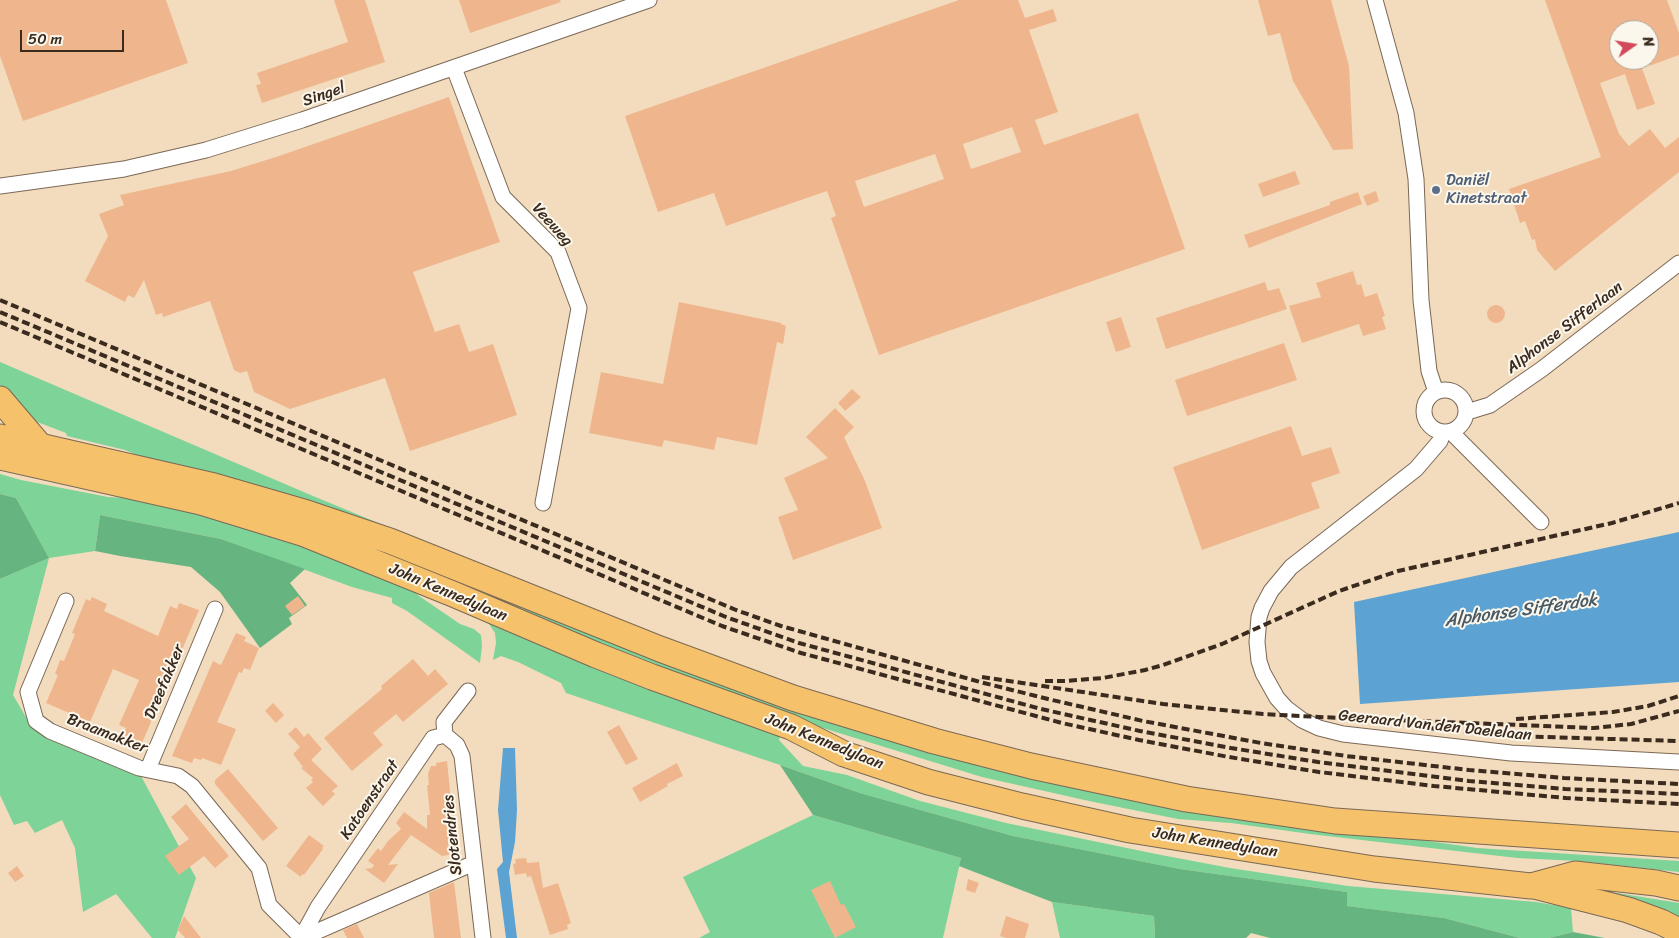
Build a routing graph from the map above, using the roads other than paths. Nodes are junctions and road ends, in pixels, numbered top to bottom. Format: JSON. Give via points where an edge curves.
{"nodes":[{"id":1,"x":649,"y":0,"type":"edge"},
{"id":2,"x":1375,"y":0,"type":"edge"},
{"id":3,"x":454,"y":68,"type":"junction"},
{"id":4,"x":0,"y":186,"type":"edge"},
{"id":5,"x":1679,"y":263,"type":"edge"},
{"id":6,"x":1436,"y":392,"type":"junction"},
{"id":7,"x":0,"y":399,"type":"edge"},
{"id":8,"x":1467,"y":412,"type":"junction"},
{"id":9,"x":1447,"y":432,"type":"junction"},
{"id":10,"x":0,"y":437,"type":"edge"},
{"id":11,"x":41,"y":447,"type":"junction"},
{"id":12,"x":0,"y":458,"type":"edge"},
{"id":13,"x":543,"y":503,"type":"dead end"},
{"id":14,"x":1541,"y":522,"type":"dead end"},
{"id":15,"x":66,"y":601,"type":"dead end"},
{"id":16,"x":215,"y":609,"type":"dead end"},
{"id":17,"x":468,"y":691,"type":"dead end"},
{"id":18,"x":446,"y":735,"type":"junction"},
{"id":19,"x":1679,"y":762,"type":"edge"},
{"id":20,"x":148,"y":769,"type":"junction"},
{"id":21,"x":1679,"y":845,"type":"edge"},
{"id":22,"x":474,"y":863,"type":"junction"},
{"id":23,"x":1531,"y":886,"type":"junction"},
{"id":24,"x":1679,"y":888,"type":"edge"},
{"id":25,"x":1679,"y":931,"type":"edge"},
{"id":26,"x":301,"y":938,"type":"edge"},
{"id":27,"x":483,"y":938,"type":"edge"}],
"edges":[{"from":1,"to":3,"type":"street","name":"Singel"},
{"from":2,"to":6,"type":"street","via":[[1409,131],[1416,179],[1421,300],[1428,372]]},
{"from":3,"to":4,"type":"street","name":"Singel","via":[[206,150],[124,168]]},
{"from":3,"to":13,"type":"street","name":"Veeweg","via":[[503,197],[558,252],[579,308]]},
{"from":5,"to":8,"type":"street","name":"Alphonse Sifferlaan","via":[[1542,369],[1490,405]]},
{"from":6,"to":8,"type":"street","via":[[1450,390],[1457,393],[1466,404]]},
{"from":6,"to":9,"type":"street","via":[[1426,402],[1425,417],[1431,428]]},
{"from":7,"to":11,"type":"highway"},
{"from":8,"to":9,"type":"street","via":[[1462,424]]},
{"from":9,"to":14,"type":"street"},
{"from":9,"to":19,"type":"street","name":"Geeraard Van den Daelelaan","via":[[1416,468],[1291,567],[1271,591],[1259,617],[1257,642],[1259,661],[1269,687],[1286,708],[1302,720],[1343,734],[1511,753]]},
{"from":10,"to":11,"type":"highway","name":"John Kennedylaan"},
{"from":11,"to":21,"type":"highway","name":"John Kennedylaan","via":[[214,486],[299,511],[390,541],[660,649],[793,698],[1030,766],[1186,799],[1335,822]]},
{"from":12,"to":23,"type":"highway","name":"John Kennedylaan","via":[[201,502],[302,533],[596,655],[791,727],[844,754],[928,782],[1139,831],[1374,869]]},
{"from":15,"to":20,"type":"street","name":"Braamakker","via":[[28,692],[36,721],[50,731]]},
{"from":16,"to":20,"type":"street","name":"Dreefakker"},
{"from":17,"to":18,"type":"street","via":[[444,722]]},
{"from":18,"to":22,"type":"street","name":"Slotendries","via":[[457,745],[462,756]]},
{"from":18,"to":26,"type":"street","name":"Katoenstraat","via":[[433,738]]},
{"from":20,"to":26,"type":"street","name":"Braamakker","via":[[178,776],[192,786],[259,868],[270,905]]},
{"from":22,"to":26,"type":"street"},
{"from":22,"to":27,"type":"street","name":"Slotendries"},
{"from":23,"to":24,"type":"highway","name":"John Kennedylaan","via":[[1575,874],[1656,882]]},
{"from":23,"to":25,"type":"highway","via":[[1628,910]]}]}
